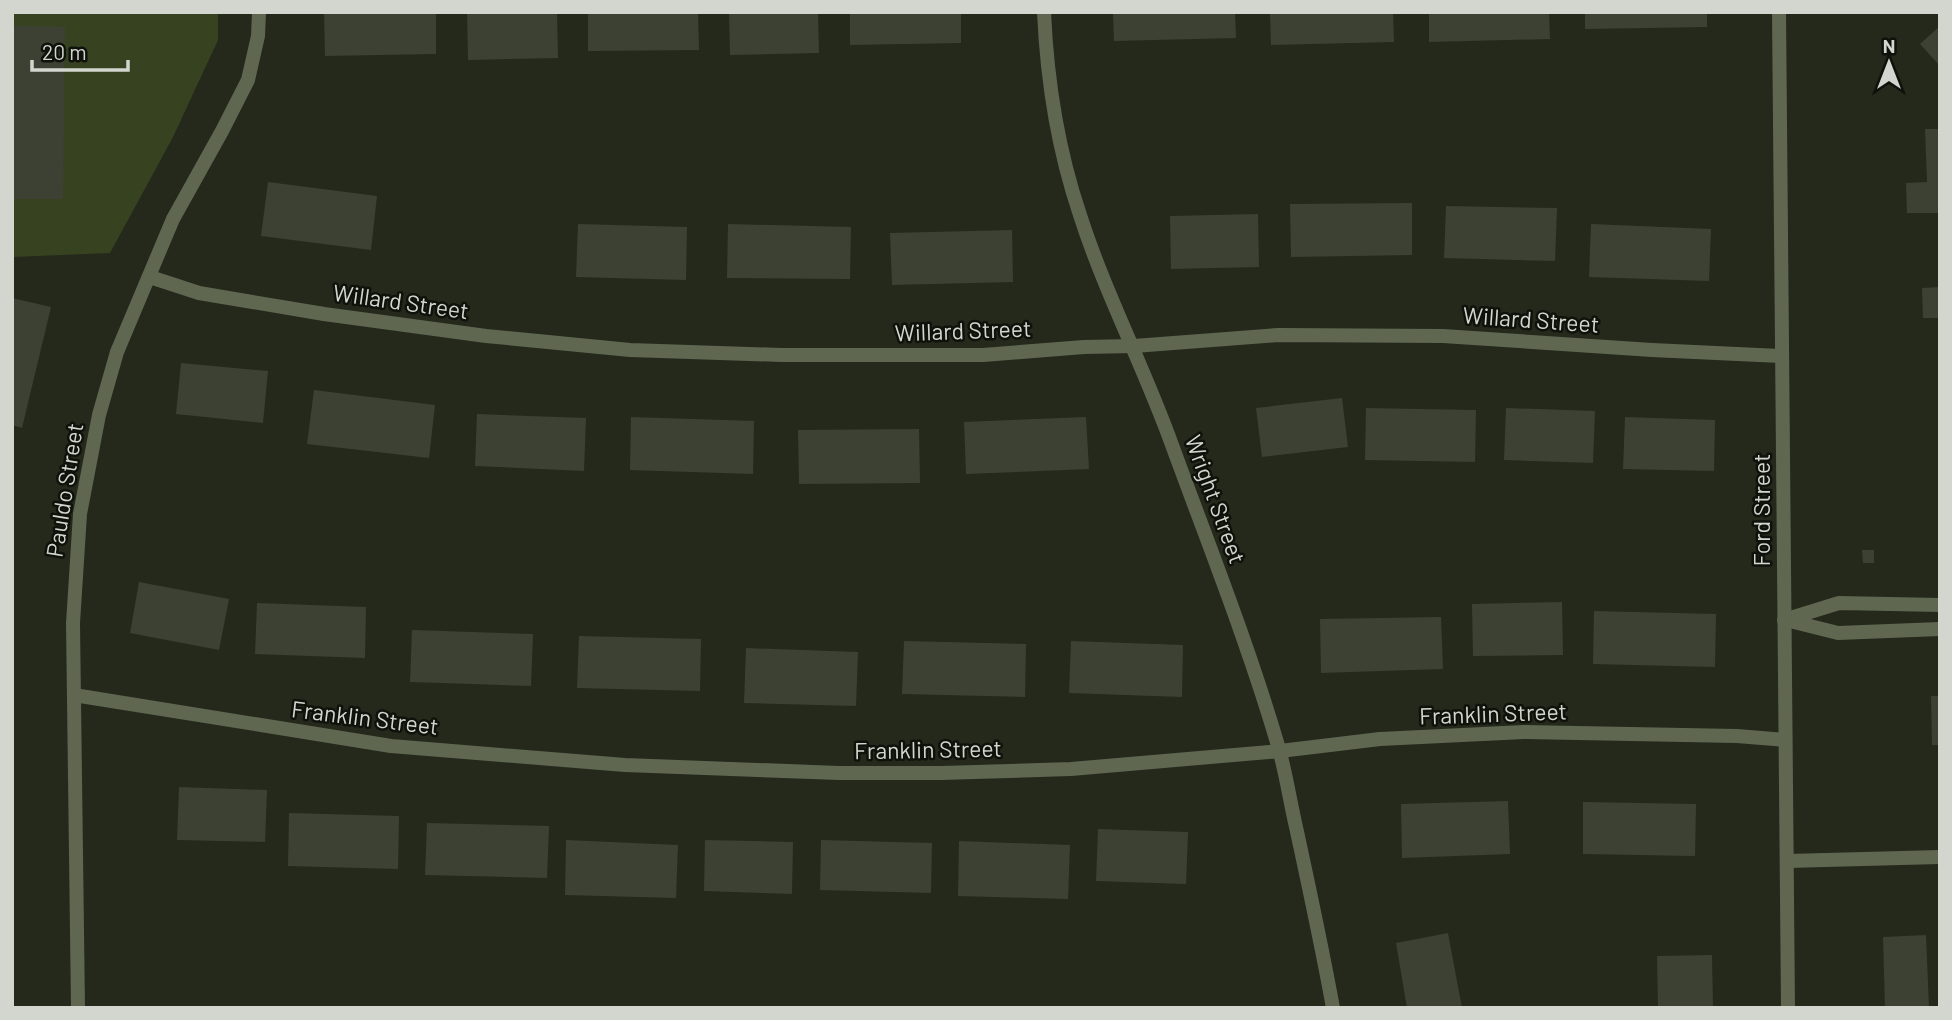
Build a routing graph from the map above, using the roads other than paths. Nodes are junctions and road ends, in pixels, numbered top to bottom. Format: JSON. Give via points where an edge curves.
{"nodes":[{"id":1,"x":259,"y":12,"type":"edge"},
{"id":2,"x":1044,"y":12,"type":"edge"},
{"id":3,"x":1779,"y":12,"type":"edge"},
{"id":4,"x":150,"y":276,"type":"junction"},
{"id":5,"x":1134,"y":346,"type":"junction"},
{"id":6,"x":1783,"y":356,"type":"junction"},
{"id":7,"x":1940,"y":605,"type":"edge"},
{"id":8,"x":1784,"y":620,"type":"junction"},
{"id":9,"x":1940,"y":629,"type":"edge"},
{"id":10,"x":74,"y":695,"type":"junction"},
{"id":11,"x":1785,"y":740,"type":"junction"},
{"id":12,"x":1280,"y":751,"type":"junction"},
{"id":13,"x":1940,"y":857,"type":"edge"},
{"id":14,"x":1787,"y":861,"type":"junction"},
{"id":15,"x":78,"y":1008,"type":"edge"},
{"id":16,"x":1333,"y":1008,"type":"edge"},
{"id":17,"x":1788,"y":1008,"type":"edge"}],
"edges":[{"from":1,"to":4,"type":"street","name":"Pauldo Street","via":[[248,80],[173,219]]},
{"from":2,"to":5,"type":"street","name":"Wright Street","via":[[1046,53],[1066,167],[1103,278]]},
{"from":3,"to":6,"type":"street","name":"Ford Street"},
{"from":4,"to":5,"type":"street","name":"Willard Street","via":[[199,293],[324,314],[629,350],[983,355]]},
{"from":4,"to":10,"type":"street","name":"Pauldo Street","via":[[117,352],[80,513]]},
{"from":5,"to":6,"type":"street","name":"Willard Street","via":[[1278,335],[1443,336]]},
{"from":5,"to":12,"type":"street","name":"Wright Street"},
{"from":6,"to":8,"type":"street","name":"Ford Street"},
{"from":7,"to":8,"type":"street","via":[[1839,603]]},
{"from":8,"to":9,"type":"street","via":[[1838,633]]},
{"from":8,"to":11,"type":"street","name":"Ford Street"},
{"from":10,"to":12,"type":"street","name":"Franklin Street","via":[[391,746],[625,765],[941,773],[1070,769]]},
{"from":10,"to":15,"type":"street","name":"Pauldo Street"},
{"from":11,"to":12,"type":"street","name":"Franklin Street","via":[[1524,732],[1380,739]]},
{"from":11,"to":14,"type":"street","name":"Ford Street"},
{"from":12,"to":16,"type":"street","name":"Wright Street"},
{"from":13,"to":14,"type":"street"},
{"from":14,"to":17,"type":"street","name":"Ford Street"}]}
